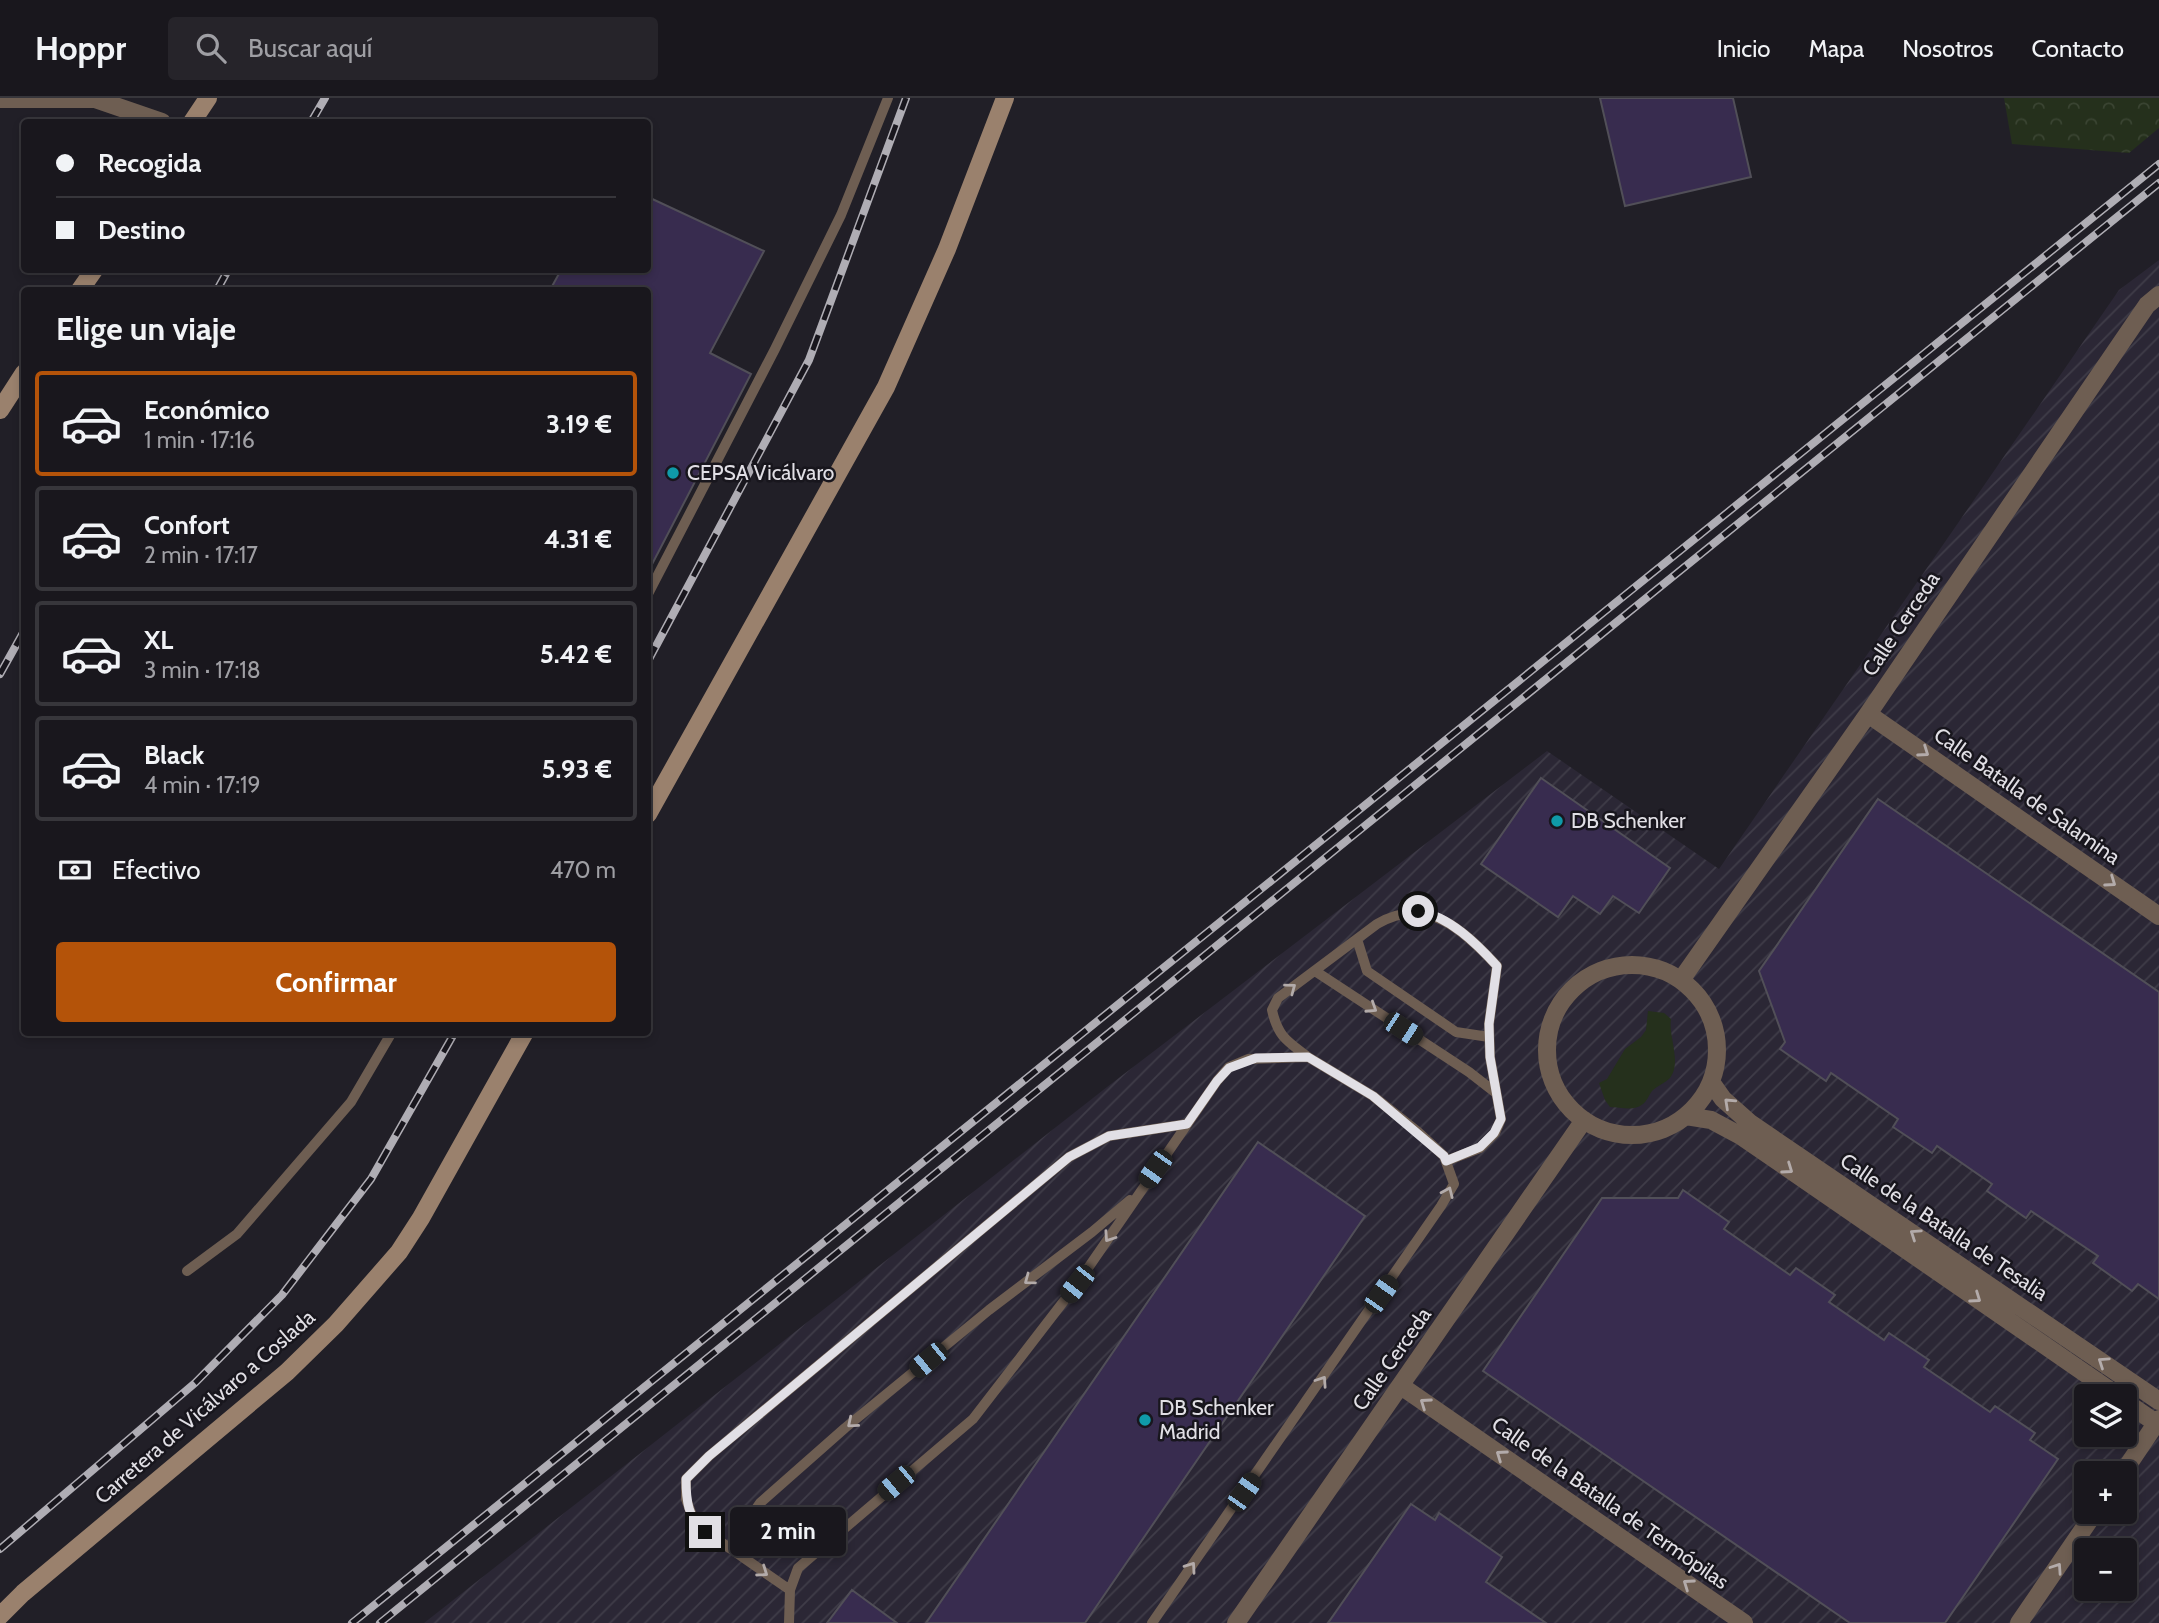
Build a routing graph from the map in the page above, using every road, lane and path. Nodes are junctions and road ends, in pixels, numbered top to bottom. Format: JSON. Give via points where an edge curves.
{"nodes":[{"id":1,"x":208,"y":98,"type":"edge"},
{"id":2,"x":888,"y":98,"type":"edge"},
{"id":3,"x":1005,"y":98,"type":"edge"},
{"id":4,"x":0,"y":99,"type":"edge"},
{"id":5,"x":153,"y":119,"type":"edge"},
{"id":6,"x":194,"y":119,"type":"edge"},
{"id":7,"x":2159,"y":295,"type":"edge"},
{"id":8,"x":21,"y":378,"type":"edge"},
{"id":9,"x":0,"y":410,"type":"edge"},
{"id":10,"x":651,"y":588,"type":"edge"},
{"id":11,"x":1868,"y":714,"type":"junction"},
{"id":12,"x":651,"y":809,"type":"edge"},
{"id":13,"x":2159,"y":916,"type":"edge"},
{"id":14,"x":1357,"y":939,"type":"junction"},
{"id":15,"x":1315,"y":971,"type":"junction"},
{"id":16,"x":1681,"y":980,"type":"junction"},
{"id":17,"x":390,"y":1036,"type":"edge"},
{"id":18,"x":523,"y":1036,"type":"edge"},
{"id":19,"x":1489,"y":1037,"type":"junction"},
{"id":20,"x":1308,"y":1057,"type":"junction"},
{"id":21,"x":1711,"y":1082,"type":"junction"},
{"id":22,"x":1496,"y":1093,"type":"junction"},
{"id":23,"x":1686,"y":1116,"type":"junction"},
{"id":24,"x":1584,"y":1120,"type":"junction"},
{"id":25,"x":1187,"y":1124,"type":"junction"},
{"id":26,"x":1446,"y":1161,"type":"junction"},
{"id":27,"x":1140,"y":1192,"type":"junction"},
{"id":28,"x":187,"y":1271,"type":"dead end"},
{"id":29,"x":2101,"y":1384,"type":"edge"},
{"id":30,"x":1401,"y":1386,"type":"junction"},
{"id":31,"x":2159,"y":1401,"type":"edge"},
{"id":32,"x":2137,"y":1409,"type":"edge"},
{"id":33,"x":2158,"y":1422,"type":"edge"},
{"id":34,"x":2131,"y":1461,"type":"edge"},
{"id":35,"x":2087,"y":1524,"type":"edge"},
{"id":36,"x":729,"y":1548,"type":"junction"},
{"id":37,"x":790,"y":1590,"type":"junction"},
{"id":38,"x":0,"y":1616,"type":"edge"},
{"id":39,"x":789,"y":1623,"type":"edge"},
{"id":40,"x":1152,"y":1623,"type":"edge"},
{"id":41,"x":1236,"y":1623,"type":"edge"},
{"id":42,"x":1744,"y":1623,"type":"edge"},
{"id":43,"x":2019,"y":1623,"type":"edge"}],
"edges":[{"from":1,"to":6,"type":"street"},
{"from":2,"to":10,"type":"lane","via":[[841,215]]},
{"from":3,"to":12,"type":"street","via":[[947,249],[886,387]]},
{"from":4,"to":5,"type":"street","via":[[94,99]]},
{"from":7,"to":11,"type":"street","name":"Calle Cerceda","via":[[2147,305]]},
{"from":8,"to":9,"type":"street"},
{"from":11,"to":13,"type":"street","name":"Calle Batalla de Salamina","one_way":true},
{"from":11,"to":16,"type":"street","name":"Calle Cerceda"},
{"from":14,"to":15,"type":"lane"},
{"from":14,"to":19,"type":"lane","via":[[1367,971],[1456,1032]]},
{"from":14,"to":19,"type":"lane","via":[[1394,914],[1429,913],[1453,927],[1497,966]]},
{"from":20,"to":15,"type":"lane","one_way":true,"via":[[1282,1037],[1272,1010],[1278,998]]},
{"from":15,"to":22,"type":"lane","one_way":true},
{"from":16,"to":21,"type":"street","via":[[1701,1000],[1714,1026],[1717,1054]]},
{"from":16,"to":24,"type":"street","via":[[1648,966],[1613,967],[1580,982],[1567,994],[1550,1025],[1548,1061],[1559,1094]]},
{"from":17,"to":28,"type":"lane","via":[[351,1102],[237,1234]]},
{"from":18,"to":38,"type":"street","name":"Carretera de Vicálvaro a Coslada","via":[[399,1252],[336,1324],[287,1372]]},
{"from":19,"to":22,"type":"lane"},
{"from":20,"to":25,"type":"lane","via":[[1256,1058],[1229,1068]]},
{"from":20,"to":26,"type":"lane","via":[[1373,1096]]},
{"from":21,"to":23,"type":"street"},
{"from":31,"to":21,"type":"street","name":"Calle de la Batalla de Tesalia","one_way":true,"via":[[1750,1122]]},
{"from":22,"to":26,"type":"lane","via":[[1501,1119],[1494,1133],[1480,1147]]},
{"from":23,"to":24,"type":"street","via":[[1662,1129],[1635,1134],[1617,1133]]},
{"from":23,"to":29,"type":"street","name":"Calle de la Batalla de Tesalia","one_way":true,"via":[[1711,1120],[1741,1136]]},
{"from":24,"to":30,"type":"street","name":"Calle Cerceda"},
{"from":25,"to":27,"type":"lane"},
{"from":25,"to":36,"type":"lane","via":[[1109,1136],[1069,1157],[709,1456],[686,1479],[686,1499],[695,1524]]},
{"from":40,"to":26,"type":"lane","one_way":true,"via":[[1441,1206],[1454,1184]]},
{"from":27,"to":36,"type":"lane","one_way":true,"via":[[845,1428],[760,1503]]},
{"from":27,"to":37,"type":"lane","one_way":true,"via":[[1077,1284],[973,1419],[812,1554],[798,1568]]},
{"from":30,"to":41,"type":"street","name":"Calle Cerceda"},
{"from":42,"to":30,"type":"street","name":"Calle de la Batalla de Termópilas","one_way":true},
{"from":32,"to":33,"type":"street"},
{"from":33,"to":34,"type":"street"},
{"from":43,"to":35,"type":"street","one_way":true},
{"from":36,"to":37,"type":"lane","one_way":true},
{"from":37,"to":39,"type":"lane"}]}
